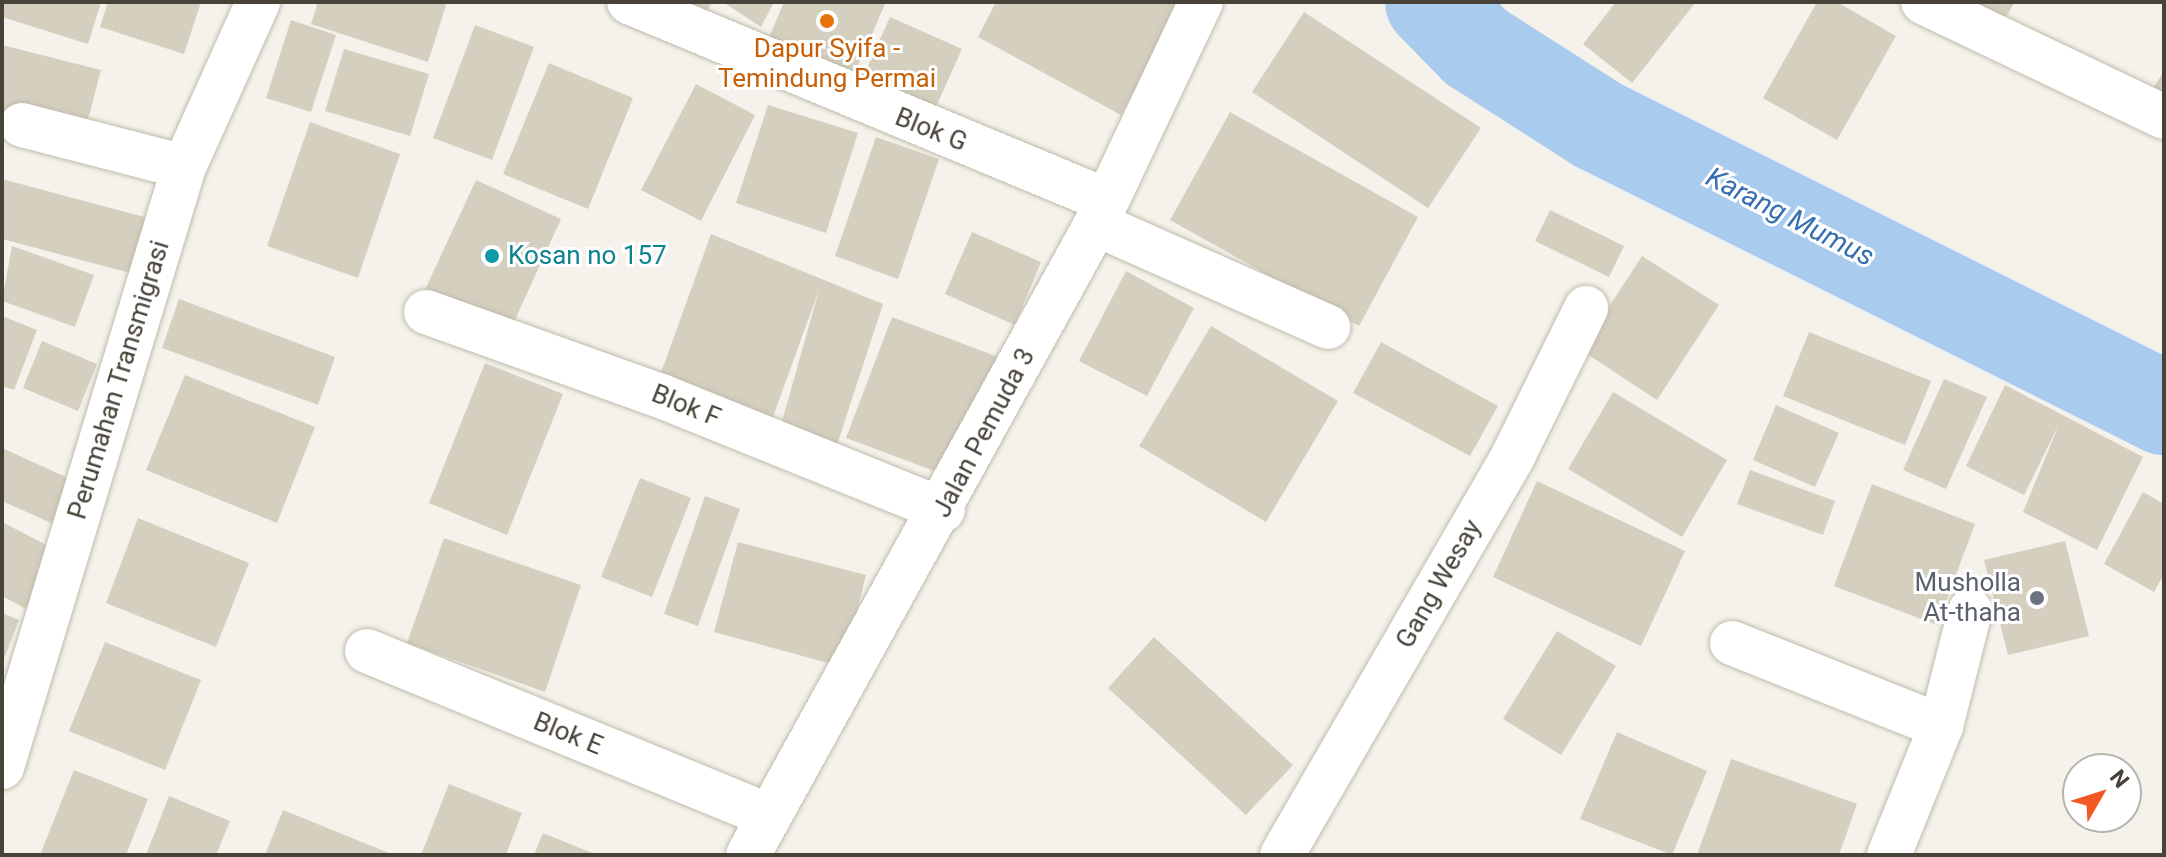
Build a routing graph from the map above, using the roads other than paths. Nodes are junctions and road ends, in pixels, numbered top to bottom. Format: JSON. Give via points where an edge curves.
{"nodes":[{"id":1,"x":258,"y":2,"type":"edge"},
{"id":2,"x":629,"y":2,"type":"edge"},
{"id":3,"x":1201,"y":2,"type":"edge"},
{"id":4,"x":1923,"y":2,"type":"edge"},
{"id":5,"x":2164,"y":117,"type":"edge"},
{"id":6,"x":22,"y":125,"type":"dead end"},
{"id":7,"x":184,"y":167,"type":"junction"},
{"id":8,"x":1099,"y":211,"type":"junction"},
{"id":9,"x":1586,"y":308,"type":"dead end"},
{"id":10,"x":426,"y":312,"type":"dead end"},
{"id":11,"x":1328,"y":327,"type":"dead end"},
{"id":12,"x":943,"y":510,"type":"junction"},
{"id":13,"x":1970,"y":611,"type":"dead end"},
{"id":14,"x":1732,"y":643,"type":"dead end"},
{"id":15,"x":367,"y":651,"type":"dead end"},
{"id":16,"x":1941,"y":726,"type":"junction"},
{"id":17,"x":2,"y":767,"type":"edge"},
{"id":18,"x":770,"y":816,"type":"junction"},
{"id":19,"x":748,"y":855,"type":"edge"},
{"id":20,"x":1282,"y":855,"type":"edge"},
{"id":21,"x":1889,"y":855,"type":"edge"}],
"edges":[{"from":1,"to":7,"type":"street","name":"Perumahan Transmigrasi"},
{"from":2,"to":8,"type":"street","name":"Blok G"},
{"from":3,"to":8,"type":"street","name":"Jalan Pemuda 3"},
{"from":4,"to":5,"type":"street"},
{"from":6,"to":7,"type":"street"},
{"from":7,"to":17,"type":"street","name":"Perumahan Transmigrasi"},
{"from":8,"to":11,"type":"street","name":"Blok G"},
{"from":8,"to":12,"type":"street","name":"Jalan Pemuda 3"},
{"from":9,"to":20,"type":"street","name":"Gang Wesay","via":[[1514,454]]},
{"from":10,"to":12,"type":"street","name":"Blok F","via":[[661,396]]},
{"from":12,"to":18,"type":"street","name":"Jalan Pemuda 3"},
{"from":13,"to":16,"type":"street"},
{"from":14,"to":16,"type":"street"},
{"from":15,"to":18,"type":"street","name":"Blok E"},
{"from":16,"to":21,"type":"street"},
{"from":18,"to":19,"type":"street","name":"Jalan Pemuda 3"}]}
